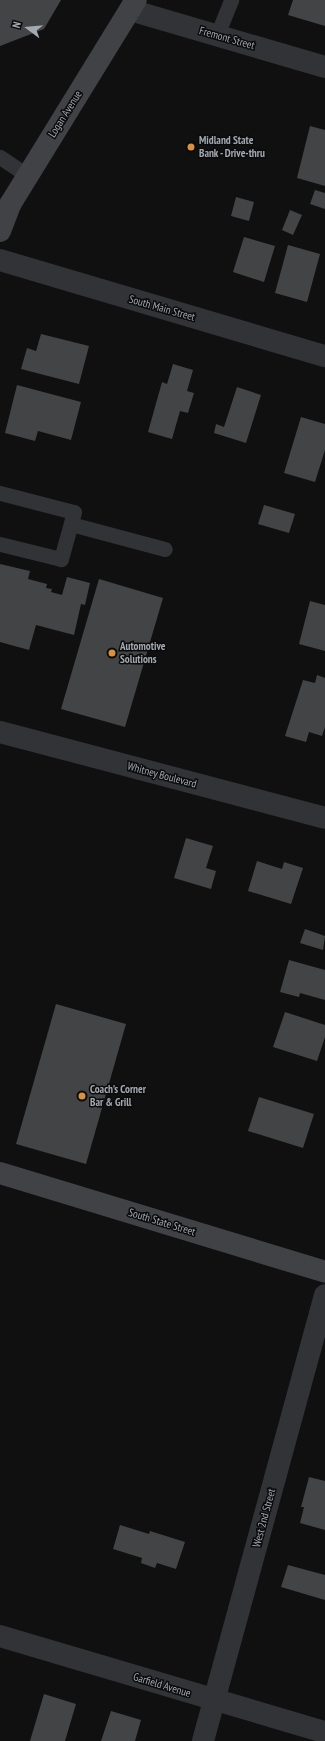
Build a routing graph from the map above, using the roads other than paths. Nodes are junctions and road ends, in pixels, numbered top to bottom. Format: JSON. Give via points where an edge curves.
{"nodes":[{"id":1,"x":231,"y":0,"type":"edge"},
{"id":2,"x":133,"y":5,"type":"edge"},
{"id":3,"x":216,"y":35,"type":"junction"},
{"id":4,"x":325,"y":67,"type":"edge"},
{"id":5,"x":0,"y":157,"type":"edge"},
{"id":6,"x":28,"y":176,"type":"junction"},
{"id":7,"x":0,"y":231,"type":"edge"},
{"id":8,"x":0,"y":260,"type":"edge"},
{"id":9,"x":325,"y":356,"type":"edge"},
{"id":10,"x":0,"y":493,"type":"edge"},
{"id":11,"x":71,"y":524,"type":"junction"},
{"id":12,"x":0,"y":544,"type":"edge"},
{"id":13,"x":165,"y":549,"type":"dead end"},
{"id":14,"x":0,"y":732,"type":"edge"},
{"id":15,"x":325,"y":818,"type":"edge"},
{"id":16,"x":0,"y":1173,"type":"edge"},
{"id":17,"x":325,"y":1272,"type":"edge"},
{"id":18,"x":325,"y":1295,"type":"edge"},
{"id":19,"x":0,"y":1636,"type":"edge"},
{"id":20,"x":215,"y":1701,"type":"junction"},
{"id":21,"x":325,"y":1732,"type":"edge"},
{"id":22,"x":203,"y":1741,"type":"edge"}],
"edges":[{"from":1,"to":3,"type":"lane"},
{"from":2,"to":3,"type":"street","name":"Fremont Street"},
{"from":2,"to":6,"type":"main road","name":"Logan Avenue"},
{"from":3,"to":4,"type":"street","name":"Fremont Street"},
{"from":5,"to":6,"type":"lane"},
{"from":6,"to":7,"type":"main road","name":"Logan Avenue","via":[[11,203]]},
{"from":8,"to":9,"type":"street","name":"South Main Street"},
{"from":10,"to":11,"type":"lane","via":[[74,512]]},
{"from":11,"to":12,"type":"lane","via":[[61,559]]},
{"from":11,"to":13,"type":"lane"},
{"from":14,"to":15,"type":"street","name":"Whitney Boulevard"},
{"from":16,"to":17,"type":"main road","name":"South State Street"},
{"from":18,"to":20,"type":"street","name":"West 2nd Street"},
{"from":19,"to":20,"type":"street","name":"Garfield Avenue"},
{"from":20,"to":21,"type":"street","name":"Garfield Avenue"},
{"from":20,"to":22,"type":"street","name":"West 2nd Street"}]}
